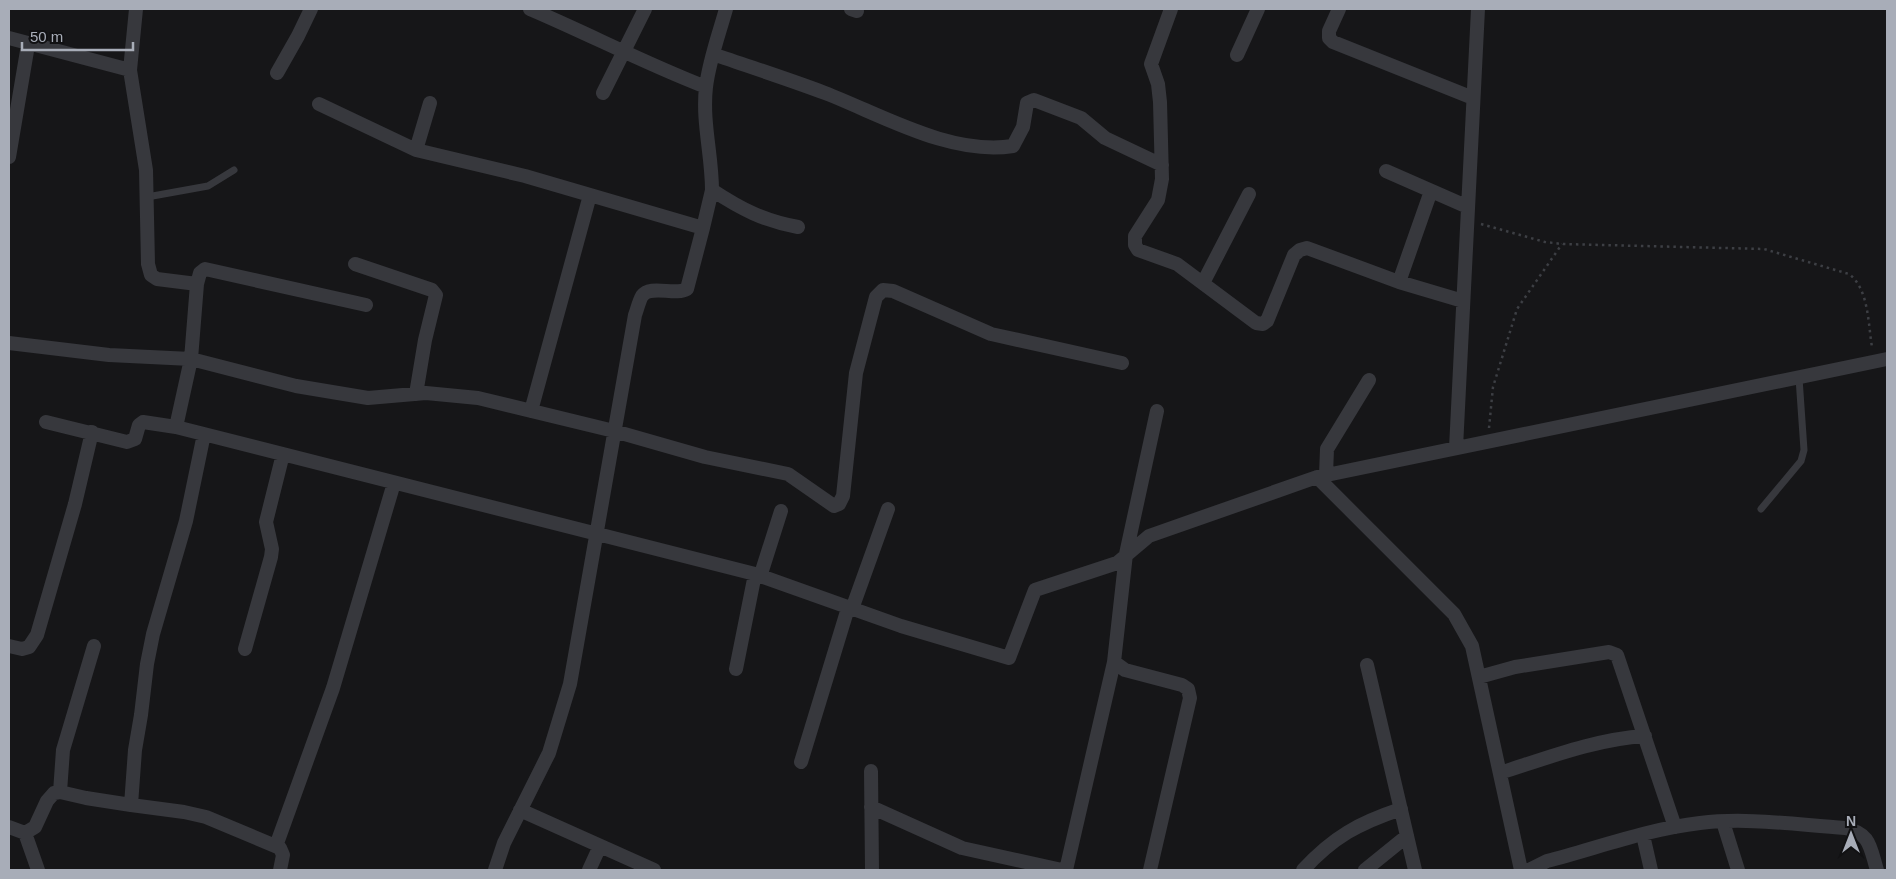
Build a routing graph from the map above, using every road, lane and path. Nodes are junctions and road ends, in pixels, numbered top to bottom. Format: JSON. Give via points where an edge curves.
{"nodes":[{"id":1,"x":136,"y":9,"type":"edge"},
{"id":2,"x":311,"y":9,"type":"edge"},
{"id":3,"x":530,"y":9,"type":"edge"},
{"id":4,"x":645,"y":9,"type":"edge"},
{"id":5,"x":726,"y":9,"type":"edge"},
{"id":6,"x":1171,"y":9,"type":"edge"},
{"id":7,"x":1258,"y":9,"type":"edge"},
{"id":8,"x":1338,"y":9,"type":"edge"},
{"id":9,"x":1478,"y":9,"type":"edge"},
{"id":10,"x":9,"y":38,"type":"edge"},
{"id":11,"x":28,"y":44,"type":"junction"},
{"id":12,"x":623,"y":50,"type":"junction"},
{"id":13,"x":713,"y":54,"type":"junction"},
{"id":14,"x":1237,"y":55,"type":"dead end"},
{"id":15,"x":130,"y":70,"type":"junction"},
{"id":16,"x":277,"y":73,"type":"dead end"},
{"id":17,"x":706,"y":87,"type":"junction"},
{"id":18,"x":603,"y":93,"type":"dead end"},
{"id":19,"x":1473,"y":98,"type":"junction"},
{"id":20,"x":430,"y":102,"type":"dead end"},
{"id":21,"x":319,"y":104,"type":"dead end"},
{"id":22,"x":416,"y":150,"type":"junction"},
{"id":23,"x":9,"y":157,"type":"edge"},
{"id":24,"x":1162,"y":165,"type":"junction"},
{"id":25,"x":234,"y":170,"type":"dead end"},
{"id":26,"x":1386,"y":171,"type":"dead end"},
{"id":27,"x":712,"y":190,"type":"junction"},
{"id":28,"x":1431,"y":191,"type":"junction"},
{"id":29,"x":1250,"y":194,"type":"dead end"},
{"id":30,"x":590,"y":195,"type":"junction"},
{"id":31,"x":146,"y":196,"type":"junction"},
{"id":32,"x":1468,"y":214,"type":"junction"},
{"id":33,"x":798,"y":227,"type":"dead end"},
{"id":34,"x":702,"y":228,"type":"junction"},
{"id":35,"x":1562,"y":244,"type":"junction"},
{"id":36,"x":355,"y":264,"type":"dead end"},
{"id":37,"x":1399,"y":282,"type":"junction"},
{"id":38,"x":1203,"y":283,"type":"junction"},
{"id":39,"x":197,"y":284,"type":"junction"},
{"id":40,"x":1463,"y":301,"type":"junction"},
{"id":41,"x":366,"y":305,"type":"dead end"},
{"id":42,"x":9,"y":343,"type":"edge"},
{"id":43,"x":191,"y":359,"type":"junction"},
{"id":44,"x":1881,"y":361,"type":"edge"},
{"id":45,"x":1122,"y":363,"type":"dead end"},
{"id":46,"x":1799,"y":378,"type":"junction"},
{"id":47,"x":1368,"y":380,"type":"dead end"},
{"id":48,"x":416,"y":394,"type":"junction"},
{"id":49,"x":531,"y":411,"type":"junction"},
{"id":50,"x":1157,"y":411,"type":"dead end"},
{"id":51,"x":46,"y":422,"type":"dead end"},
{"id":52,"x":176,"y":427,"type":"junction"},
{"id":53,"x":614,"y":431,"type":"junction"},
{"id":54,"x":92,"y":432,"type":"junction"},
{"id":55,"x":204,"y":434,"type":"junction"},
{"id":56,"x":1488,"y":442,"type":"junction"},
{"id":57,"x":1456,"y":448,"type":"junction"},
{"id":58,"x":283,"y":454,"type":"junction"},
{"id":59,"x":1321,"y":476,"type":"junction"},
{"id":60,"x":394,"y":483,"type":"junction"},
{"id":61,"x":888,"y":509,"type":"dead end"},
{"id":62,"x":1761,"y":509,"type":"dead end"},
{"id":63,"x":780,"y":511,"type":"dead end"},
{"id":64,"x":596,"y":534,"type":"junction"},
{"id":65,"x":1126,"y":554,"type":"junction"},
{"id":66,"x":757,"y":576,"type":"junction"},
{"id":67,"x":850,"y":608,"type":"junction"},
{"id":68,"x":9,"y":646,"type":"edge"},
{"id":69,"x":94,"y":646,"type":"dead end"},
{"id":70,"x":245,"y":649,"type":"dead end"},
{"id":71,"x":1114,"y":662,"type":"junction"},
{"id":72,"x":1367,"y":665,"type":"dead end"},
{"id":73,"x":736,"y":669,"type":"dead end"},
{"id":74,"x":1479,"y":677,"type":"junction"},
{"id":75,"x":1645,"y":736,"type":"junction"},
{"id":76,"x":801,"y":762,"type":"dead end"},
{"id":77,"x":871,"y":771,"type":"dead end"},
{"id":78,"x":1500,"y":773,"type":"junction"},
{"id":79,"x":60,"y":792,"type":"junction"},
{"id":80,"x":131,"y":805,"type":"junction"},
{"id":81,"x":871,"y":807,"type":"junction"},
{"id":82,"x":1401,"y":809,"type":"junction"},
{"id":83,"x":520,"y":810,"type":"junction"},
{"id":84,"x":1724,"y":822,"type":"junction"},
{"id":85,"x":9,"y":827,"type":"edge"},
{"id":86,"x":1675,"y":827,"type":"junction"},
{"id":87,"x":25,"y":833,"type":"junction"},
{"id":88,"x":1643,"y":835,"type":"junction"},
{"id":89,"x":1407,"y":836,"type":"junction"},
{"id":90,"x":276,"y":846,"type":"junction"},
{"id":91,"x":600,"y":846,"type":"junction"},
{"id":92,"x":34,"y":866,"type":"edge"},
{"id":93,"x":1024,"y":866,"type":"edge"},
{"id":94,"x":280,"y":870,"type":"edge"},
{"id":95,"x":495,"y":870,"type":"edge"},
{"id":96,"x":590,"y":870,"type":"edge"},
{"id":97,"x":654,"y":870,"type":"edge"},
{"id":98,"x":872,"y":870,"type":"edge"},
{"id":99,"x":1064,"y":870,"type":"edge"},
{"id":100,"x":1150,"y":870,"type":"edge"},
{"id":101,"x":1303,"y":870,"type":"edge"},
{"id":102,"x":1365,"y":870,"type":"edge"},
{"id":103,"x":1415,"y":870,"type":"edge"},
{"id":104,"x":1521,"y":870,"type":"edge"},
{"id":105,"x":1529,"y":870,"type":"edge"},
{"id":106,"x":1651,"y":870,"type":"edge"},
{"id":107,"x":1738,"y":870,"type":"edge"},
{"id":108,"x":1877,"y":870,"type":"edge"}],
"edges":[{"from":1,"to":15,"type":"street"},
{"from":2,"to":16,"type":"street"},
{"from":3,"to":12,"type":"street"},
{"from":4,"to":12,"type":"street"},
{"from":5,"to":13,"type":"street"},
{"from":6,"to":24,"type":"street","via":[[1151,64],[1160,102]]},
{"from":7,"to":14,"type":"street"},
{"from":8,"to":19,"type":"street","via":[[1329,31],[1333,42]]},
{"from":9,"to":19,"type":"street"},
{"from":10,"to":11,"type":"street"},
{"from":11,"to":15,"type":"street"},
{"from":11,"to":23,"type":"street"},
{"from":12,"to":17,"type":"street"},
{"from":12,"to":18,"type":"street"},
{"from":13,"to":17,"type":"street"},
{"from":13,"to":24,"type":"street","via":[[953,143],[1013,146],[1023,127],[1027,103],[1034,100],[1081,118],[1105,138]]},
{"from":15,"to":31,"type":"street","via":[[146,170]]},
{"from":17,"to":27,"type":"street","via":[[706,138],[712,168]]},
{"from":19,"to":32,"type":"street"},
{"from":20,"to":22,"type":"street"},
{"from":21,"to":22,"type":"street"},
{"from":22,"to":30,"type":"street"},
{"from":24,"to":38,"type":"street","via":[[1158,200],[1135,236],[1135,245],[1146,254],[1177,264]]},
{"from":25,"to":31,"type":"lane","via":[[208,186]]},
{"from":26,"to":28,"type":"street"},
{"from":27,"to":33,"type":"street","via":[[772,223]]},
{"from":27,"to":34,"type":"street"},
{"from":28,"to":32,"type":"street"},
{"from":28,"to":37,"type":"street"},
{"from":29,"to":38,"type":"street"},
{"from":30,"to":34,"type":"street"},
{"from":30,"to":49,"type":"street"},
{"from":31,"to":39,"type":"street","via":[[151,275],[157,279]]},
{"from":32,"to":35,"type":"path","via":[[1545,242]]},
{"from":32,"to":40,"type":"street"},
{"from":34,"to":53,"type":"street","via":[[687,289],[674,293],[649,291],[642,296]]},
{"from":35,"to":44,"type":"path","via":[[1757,249],[1849,274],[1858,280],[1862,289]]},
{"from":35,"to":56,"type":"path","via":[[1517,309],[1493,387]]},
{"from":36,"to":48,"type":"street","via":[[432,290],[436,295]]},
{"from":37,"to":38,"type":"street","via":[[1307,248],[1300,250],[1294,256],[1263,324],[1256,324]]},
{"from":37,"to":40,"type":"street"},
{"from":39,"to":41,"type":"street","via":[[200,273],[205,269]]},
{"from":39,"to":43,"type":"street"},
{"from":40,"to":57,"type":"street"},
{"from":42,"to":43,"type":"street","via":[[109,355]]},
{"from":43,"to":48,"type":"street","via":[[339,394],[368,398]]},
{"from":43,"to":52,"type":"street"},
{"from":44,"to":46,"type":"street"},
{"from":45,"to":53,"type":"street","via":[[991,334],[893,291],[883,290],[876,297],[857,364],[839,504],[830,504],[788,474],[705,457]]},
{"from":46,"to":56,"type":"street"},
{"from":46,"to":62,"type":"lane","via":[[1804,450],[1801,462]]},
{"from":47,"to":59,"type":"street","via":[[1327,449]]},
{"from":48,"to":49,"type":"street","via":[[478,398]]},
{"from":49,"to":53,"type":"street"},
{"from":50,"to":65,"type":"street"},
{"from":51,"to":54,"type":"street"},
{"from":52,"to":54,"type":"street","via":[[143,422],[135,439],[130,442]]},
{"from":52,"to":55,"type":"street"},
{"from":53,"to":64,"type":"street"},
{"from":54,"to":68,"type":"street","via":[[37,635],[29,647]]},
{"from":55,"to":58,"type":"street"},
{"from":55,"to":80,"type":"street","via":[[186,521],[146,664]]},
{"from":56,"to":57,"type":"street"},
{"from":57,"to":59,"type":"street"},
{"from":58,"to":60,"type":"street"},
{"from":58,"to":70,"type":"street","via":[[266,522],[271,556]]},
{"from":59,"to":65,"type":"street","via":[[1148,536]]},
{"from":59,"to":74,"type":"street","via":[[1454,614],[1472,646]]},
{"from":60,"to":64,"type":"street"},
{"from":60,"to":90,"type":"street","via":[[334,688]]},
{"from":61,"to":67,"type":"street"},
{"from":63,"to":66,"type":"street"},
{"from":64,"to":66,"type":"street"},
{"from":64,"to":83,"type":"street","via":[[570,684],[549,753]]},
{"from":65,"to":67,"type":"street","via":[[1116,563],[1035,590],[1009,658]]},
{"from":65,"to":71,"type":"street"},
{"from":66,"to":67,"type":"street"},
{"from":66,"to":73,"type":"street"},
{"from":67,"to":76,"type":"street"},
{"from":69,"to":79,"type":"street","via":[[63,750]]},
{"from":71,"to":99,"type":"street"},
{"from":71,"to":100,"type":"street","via":[[1125,670],[1182,685],[1188,689],[1190,698]]},
{"from":72,"to":82,"type":"street"},
{"from":74,"to":75,"type":"street","via":[[1609,652],[1620,659]]},
{"from":74,"to":78,"type":"street"},
{"from":75,"to":78,"type":"street","via":[[1624,738]]},
{"from":75,"to":86,"type":"street"},
{"from":77,"to":81,"type":"street"},
{"from":78,"to":104,"type":"street"},
{"from":79,"to":80,"type":"street"},
{"from":79,"to":87,"type":"street","via":[[54,793],[47,801],[34,827]]},
{"from":80,"to":90,"type":"street","via":[[206,817]]},
{"from":81,"to":93,"type":"street","via":[[962,848]]},
{"from":81,"to":98,"type":"street"},
{"from":82,"to":89,"type":"street"},
{"from":82,"to":101,"type":"street","via":[[1338,836]]},
{"from":83,"to":91,"type":"street"},
{"from":83,"to":95,"type":"street"},
{"from":84,"to":86,"type":"street"},
{"from":84,"to":107,"type":"street"},
{"from":84,"to":108,"type":"street","via":[[1857,830],[1866,837]]},
{"from":85,"to":87,"type":"street"},
{"from":86,"to":88,"type":"street"},
{"from":87,"to":92,"type":"street"},
{"from":88,"to":105,"type":"street"},
{"from":88,"to":106,"type":"street"},
{"from":89,"to":102,"type":"street"},
{"from":89,"to":103,"type":"street"},
{"from":90,"to":94,"type":"street","via":[[283,855]]},
{"from":91,"to":96,"type":"street"},
{"from":91,"to":97,"type":"street"},
{"from":93,"to":99,"type":"street"}]}
